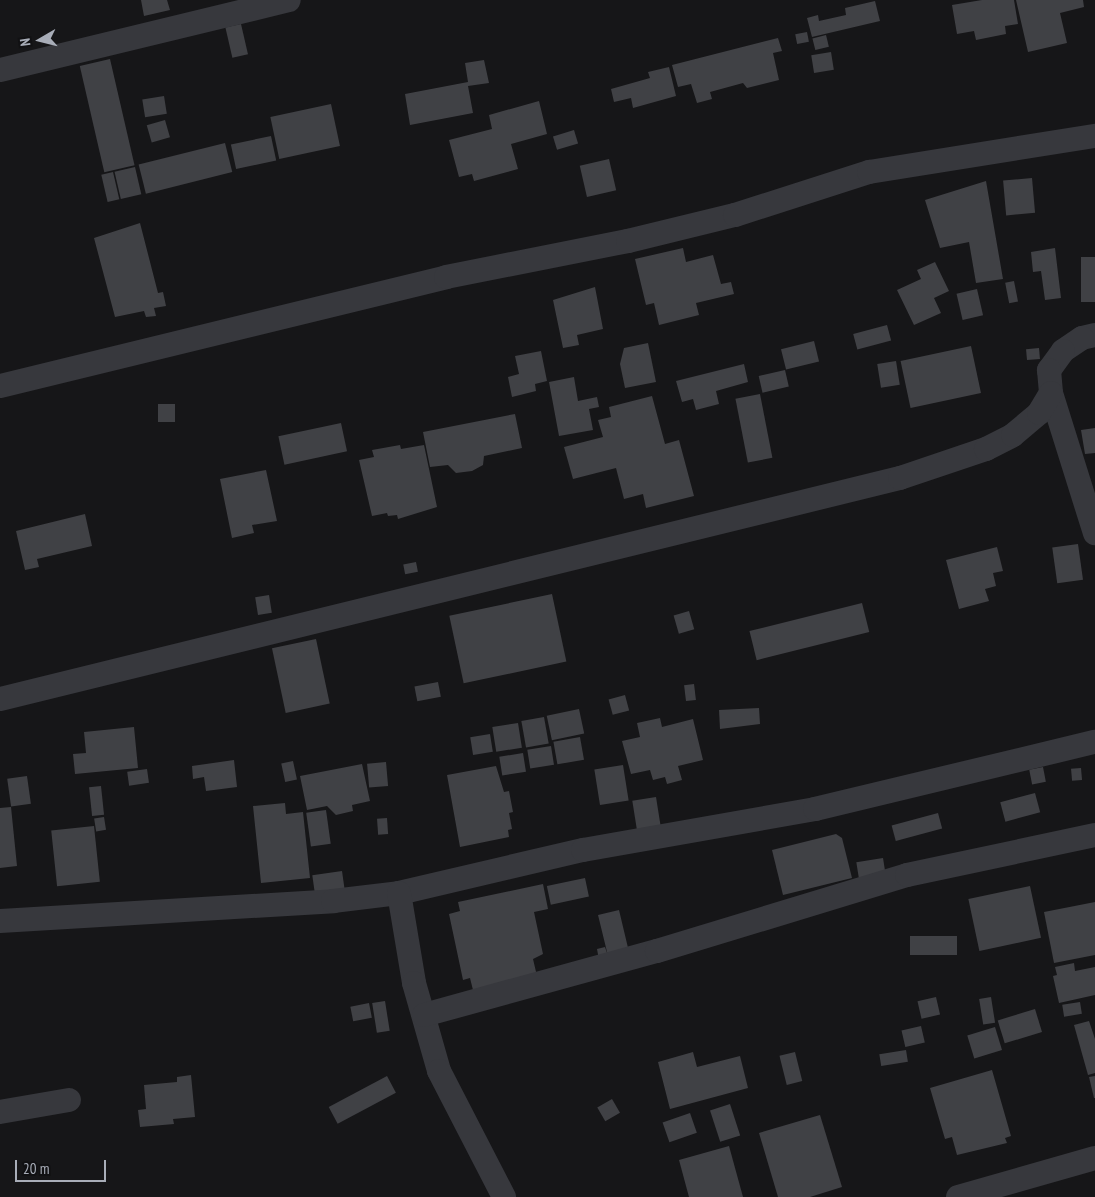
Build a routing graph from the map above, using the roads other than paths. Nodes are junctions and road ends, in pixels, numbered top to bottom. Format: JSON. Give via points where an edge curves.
{"nodes":[{"id":1,"x":289,"y":0,"type":"edge"},
{"id":2,"x":0,"y":70,"type":"edge"},
{"id":3,"x":1095,"y":136,"type":"edge"},
{"id":4,"x":1095,"y":335,"type":"edge"},
{"id":5,"x":0,"y":386,"type":"edge"},
{"id":6,"x":1051,"y":393,"type":"junction"},
{"id":7,"x":1095,"y":533,"type":"edge"},
{"id":8,"x":0,"y":699,"type":"edge"},
{"id":9,"x":1095,"y":742,"type":"edge"},
{"id":10,"x":1095,"y":835,"type":"edge"},
{"id":11,"x":399,"y":893,"type":"junction"},
{"id":12,"x":0,"y":920,"type":"edge"},
{"id":13,"x":424,"y":1015,"type":"junction"},
{"id":14,"x":69,"y":1100,"type":"dead end"},
{"id":15,"x":0,"y":1112,"type":"edge"},
{"id":16,"x":1095,"y":1158,"type":"edge"},
{"id":17,"x":504,"y":1197,"type":"edge"},
{"id":18,"x":958,"y":1197,"type":"edge"}],
"edges":[{"from":1,"to":2,"type":"street"},
{"from":3,"to":5,"type":"street","via":[[869,172],[735,215],[628,241],[446,277]]},
{"from":4,"to":6,"type":"street","via":[[1082,338],[1063,351],[1049,370]]},
{"from":6,"to":7,"type":"street"},
{"from":6,"to":8,"type":"street","via":[[1039,413],[1013,435],[986,449],[900,478]]},
{"from":9,"to":11,"type":"street","via":[[815,809],[583,850]]},
{"from":10,"to":13,"type":"street","via":[[907,875],[657,951]]},
{"from":11,"to":12,"type":"street","via":[[333,901]]},
{"from":11,"to":13,"type":"street","via":[[414,983]]},
{"from":13,"to":17,"type":"street","via":[[439,1070]]},
{"from":14,"to":15,"type":"street"},
{"from":16,"to":18,"type":"street"}]}
